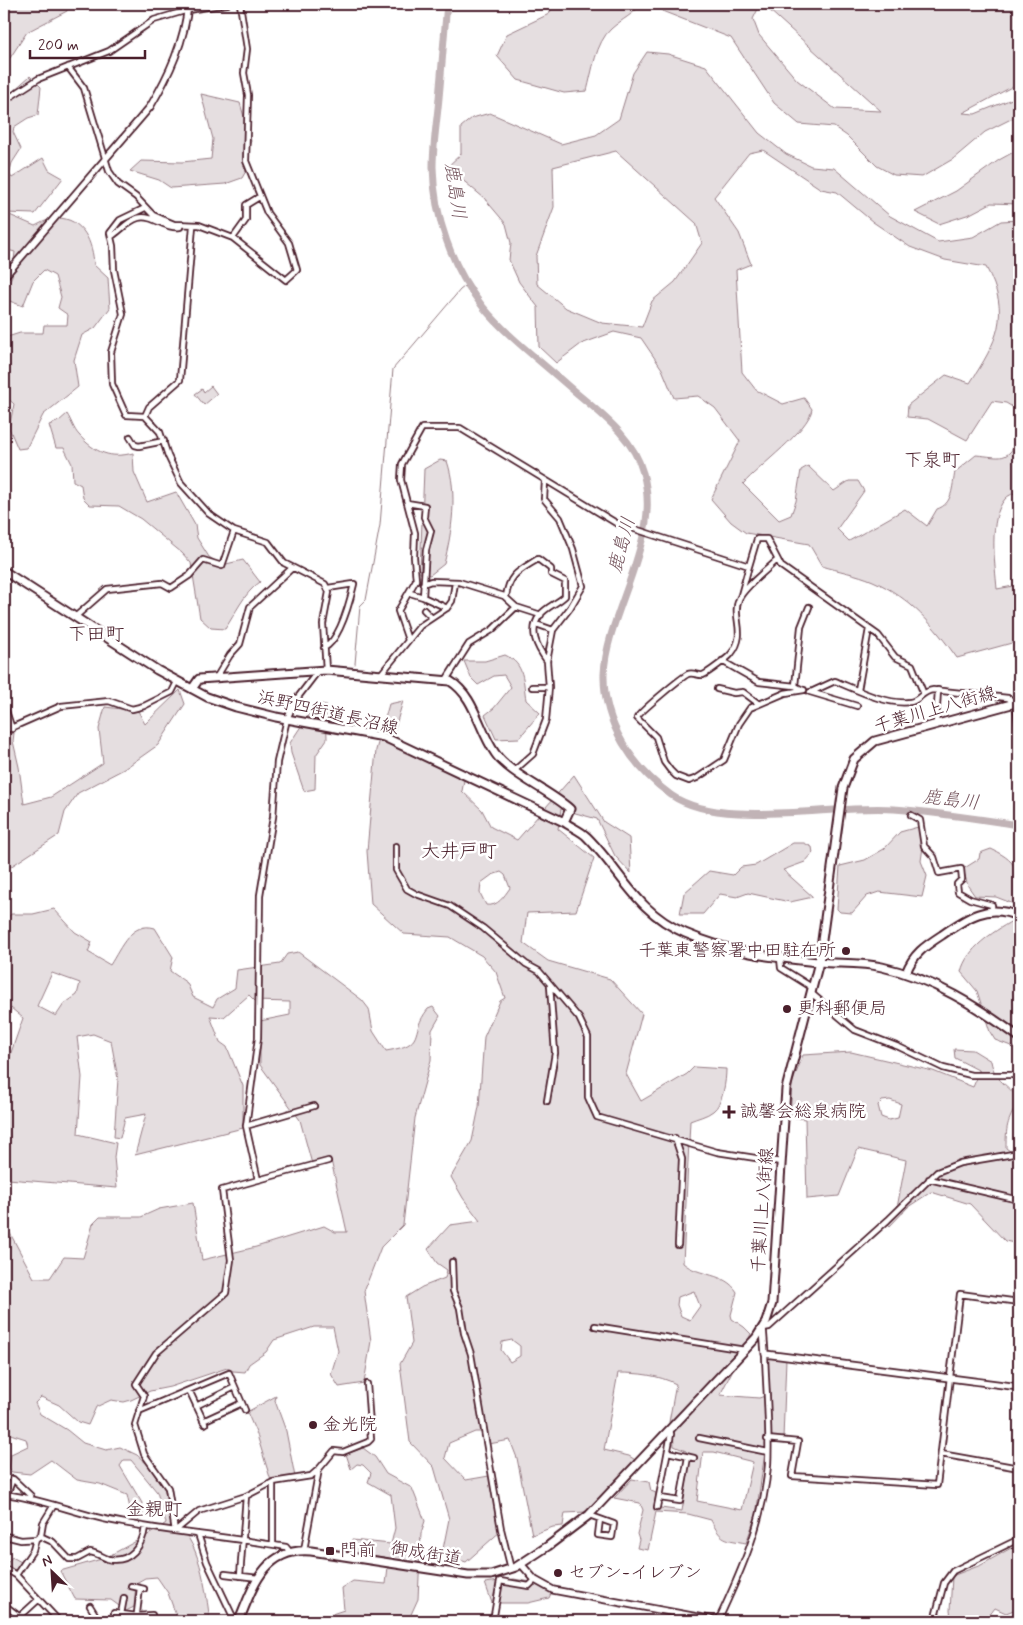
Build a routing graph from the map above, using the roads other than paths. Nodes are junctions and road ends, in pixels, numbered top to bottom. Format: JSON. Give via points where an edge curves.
{"nodes":[{"id":1,"x":227,"y":4,"type":"edge"},
{"id":2,"x":240,"y":4,"type":"edge"},
{"id":3,"x":188,"y":7,"type":"edge"},
{"id":4,"x":68,"y":66,"type":"junction"},
{"id":5,"x":4,"y":101,"type":"edge"},
{"id":6,"x":105,"y":159,"type":"junction"},
{"id":7,"x":260,"y":197,"type":"junction"},
{"id":8,"x":145,"y":208,"type":"junction"},
{"id":9,"x":184,"y":225,"type":"junction"},
{"id":10,"x":193,"y":226,"type":"junction"},
{"id":11,"x":112,"y":236,"type":"junction"},
{"id":12,"x":233,"y":238,"type":"junction"},
{"id":13,"x":4,"y":277,"type":"edge"},
{"id":14,"x":145,"y":416,"type":"junction"},
{"id":15,"x":130,"y":437,"type":"dead end"},
{"id":16,"x":164,"y":441,"type":"junction"},
{"id":17,"x":545,"y":481,"type":"junction"},
{"id":18,"x":407,"y":503,"type":"junction"},
{"id":19,"x":234,"y":531,"type":"junction"},
{"id":20,"x":776,"y":561,"type":"junction"},
{"id":21,"x":749,"y":566,"type":"junction"},
{"id":22,"x":292,"y":568,"type":"junction"},
{"id":23,"x":4,"y":571,"type":"edge"},
{"id":24,"x":455,"y":583,"type":"junction"},
{"id":25,"x":424,"y":584,"type":"junction"},
{"id":26,"x":328,"y":588,"type":"junction"},
{"id":27,"x":410,"y":593,"type":"junction"},
{"id":28,"x":741,"y":595,"type":"junction"},
{"id":29,"x":423,"y":597,"type":"junction"},
{"id":30,"x":506,"y":597,"type":"junction"},
{"id":31,"x":808,"y":606,"type":"dead end"},
{"id":32,"x":516,"y":607,"type":"junction"},
{"id":33,"x":446,"y":608,"type":"junction"},
{"id":34,"x":424,"y":610,"type":"dead end"},
{"id":35,"x":541,"y":615,"type":"junction"},
{"id":36,"x":75,"y":617,"type":"junction"},
{"id":37,"x":432,"y":618,"type":"junction"},
{"id":38,"x":536,"y":624,"type":"junction"},
{"id":39,"x":869,"y":629,"type":"junction"},
{"id":40,"x":553,"y":630,"type":"junction"},
{"id":41,"x":408,"y":640,"type":"junction"},
{"id":42,"x":324,"y":648,"type":"junction"},
{"id":43,"x":547,"y":661,"type":"junction"},
{"id":44,"x":722,"y":661,"type":"junction"},
{"id":45,"x":322,"y":670,"type":"junction"},
{"id":46,"x":381,"y":674,"type":"junction"},
{"id":47,"x":216,"y":678,"type":"junction"},
{"id":48,"x":446,"y":680,"type":"junction"},
{"id":49,"x":177,"y":682,"type":"junction"},
{"id":50,"x":795,"y":686,"type":"junction"},
{"id":51,"x":549,"y":687,"type":"junction"},
{"id":52,"x":532,"y":688,"type":"dead end"},
{"id":53,"x":192,"y":689,"type":"junction"},
{"id":54,"x":717,"y":689,"type":"dead end"},
{"id":55,"x":804,"y":690,"type":"junction"},
{"id":56,"x":858,"y":690,"type":"junction"},
{"id":57,"x":938,"y":690,"type":"junction"},
{"id":58,"x":811,"y":692,"type":"junction"},
{"id":59,"x":923,"y":692,"type":"junction"},
{"id":60,"x":1017,"y":703,"type":"edge"},
{"id":61,"x":759,"y":704,"type":"junction"},
{"id":62,"x":4,"y":705,"type":"edge"},
{"id":63,"x":857,"y":706,"type":"dead end"},
{"id":64,"x":288,"y":719,"type":"junction"},
{"id":65,"x":936,"y":724,"type":"junction"},
{"id":66,"x":12,"y":729,"type":"junction"},
{"id":67,"x":4,"y":731,"type":"edge"},
{"id":68,"x":1019,"y":735,"type":"edge"},
{"id":69,"x":515,"y":770,"type":"junction"},
{"id":70,"x":911,"y":815,"type":"dead end"},
{"id":71,"x":564,"y":822,"type":"junction"},
{"id":72,"x":396,"y":846,"type":"dead end"},
{"id":73,"x":992,"y":911,"type":"junction"},
{"id":74,"x":1019,"y":917,"type":"edge"},
{"id":75,"x":780,"y":958,"type":"junction"},
{"id":76,"x":818,"y":962,"type":"junction"},
{"id":77,"x":906,"y":973,"type":"junction"},
{"id":78,"x":550,"y":986,"type":"junction"},
{"id":79,"x":812,"y":991,"type":"junction"},
{"id":80,"x":1019,"y":1037,"type":"edge"},
{"id":81,"x":1019,"y":1075,"type":"edge"},
{"id":82,"x":547,"y":1101,"type":"dead end"},
{"id":83,"x":314,"y":1106,"type":"dead end"},
{"id":84,"x":246,"y":1126,"type":"junction"},
{"id":85,"x":675,"y":1138,"type":"junction"},
{"id":86,"x":1019,"y":1153,"type":"edge"},
{"id":87,"x":328,"y":1161,"type":"dead end"},
{"id":88,"x":781,"y":1162,"type":"junction"},
{"id":89,"x":929,"y":1179,"type":"junction"},
{"id":90,"x":258,"y":1180,"type":"junction"},
{"id":91,"x":1019,"y":1200,"type":"edge"},
{"id":92,"x":678,"y":1245,"type":"dead end"},
{"id":93,"x":452,"y":1262,"type":"dead end"},
{"id":94,"x":1019,"y":1302,"type":"edge"},
{"id":95,"x":595,"y":1326,"type":"dead end"},
{"id":96,"x":763,"y":1328,"type":"junction"},
{"id":97,"x":745,"y":1350,"type":"junction"},
{"id":98,"x":765,"y":1354,"type":"junction"},
{"id":99,"x":950,"y":1378,"type":"junction"},
{"id":100,"x":367,"y":1384,"type":"dead end"},
{"id":101,"x":235,"y":1387,"type":"junction"},
{"id":102,"x":1019,"y":1387,"type":"edge"},
{"id":103,"x":189,"y":1390,"type":"junction"},
{"id":104,"x":242,"y":1403,"type":"junction"},
{"id":105,"x":196,"y":1406,"type":"junction"},
{"id":106,"x":245,"y":1410,"type":"dead end"},
{"id":107,"x":139,"y":1412,"type":"junction"},
{"id":108,"x":670,"y":1430,"type":"junction"},
{"id":109,"x":699,"y":1438,"type":"dead end"},
{"id":110,"x":767,"y":1439,"type":"junction"},
{"id":111,"x":668,"y":1452,"type":"junction"},
{"id":112,"x":768,"y":1452,"type":"junction"},
{"id":113,"x":941,"y":1454,"type":"junction"},
{"id":114,"x":688,"y":1457,"type":"junction"},
{"id":115,"x":694,"y":1458,"type":"dead end"},
{"id":116,"x":328,"y":1460,"type":"junction"},
{"id":117,"x":1019,"y":1468,"type":"edge"},
{"id":118,"x":319,"y":1469,"type":"junction"},
{"id":119,"x":319,"y":1479,"type":"junction"},
{"id":120,"x":273,"y":1482,"type":"junction"},
{"id":121,"x":5,"y":1494,"type":"edge"},
{"id":122,"x":246,"y":1496,"type":"junction"},
{"id":123,"x":32,"y":1497,"type":"junction"},
{"id":124,"x":660,"y":1498,"type":"junction"},
{"id":125,"x":54,"y":1505,"type":"junction"},
{"id":126,"x":657,"y":1507,"type":"dead end"},
{"id":127,"x":589,"y":1515,"type":"junction"},
{"id":128,"x":600,"y":1520,"type":"junction"},
{"id":129,"x":146,"y":1527,"type":"junction"},
{"id":130,"x":175,"y":1531,"type":"junction"},
{"id":131,"x":198,"y":1534,"type":"junction"},
{"id":132,"x":4,"y":1538,"type":"edge"},
{"id":133,"x":38,"y":1538,"type":"junction"},
{"id":134,"x":1019,"y":1539,"type":"edge"},
{"id":135,"x":244,"y":1540,"type":"junction"},
{"id":136,"x":273,"y":1544,"type":"junction"},
{"id":137,"x":304,"y":1550,"type":"junction"},
{"id":138,"x":290,"y":1552,"type":"junction"},
{"id":139,"x":522,"y":1564,"type":"junction"},
{"id":140,"x":4,"y":1568,"type":"edge"},
{"id":141,"x":511,"y":1569,"type":"junction"},
{"id":142,"x":225,"y":1574,"type":"dead end"},
{"id":143,"x":16,"y":1575,"type":"junction"},
{"id":144,"x":240,"y":1576,"type":"junction"},
{"id":145,"x":258,"y":1578,"type":"junction"},
{"id":146,"x":535,"y":1580,"type":"junction"},
{"id":147,"x":130,"y":1586,"type":"dead end"},
{"id":148,"x":124,"y":1598,"type":"dead end"},
{"id":149,"x":38,"y":1600,"type":"junction"},
{"id":150,"x":90,"y":1606,"type":"dead end"},
{"id":151,"x":4,"y":1608,"type":"edge"},
{"id":152,"x":114,"y":1613,"type":"dead end"},
{"id":153,"x":121,"y":1614,"type":"junction"},
{"id":154,"x":152,"y":1614,"type":"dead end"},
{"id":155,"x":94,"y":1616,"type":"junction"},
{"id":156,"x":20,"y":1617,"type":"junction"},
{"id":157,"x":136,"y":1618,"type":"edge"},
{"id":158,"x":15,"y":1621,"type":"edge"},
{"id":159,"x":59,"y":1621,"type":"edge"},
{"id":160,"x":90,"y":1621,"type":"edge"},
{"id":161,"x":97,"y":1621,"type":"edge"},
{"id":162,"x":237,"y":1621,"type":"edge"},
{"id":163,"x":493,"y":1621,"type":"edge"},
{"id":164,"x":718,"y":1621,"type":"edge"},
{"id":165,"x":934,"y":1621,"type":"edge"}],
"edges":[{"from":1,"to":3,"type":"street"},
{"from":2,"to":7,"type":"street","via":[[248,95],[246,161]]},
{"from":3,"to":4,"type":"street","via":[[154,20],[109,51]]},
{"from":3,"to":6,"type":"street","via":[[183,35],[164,84],[137,125]]},
{"from":4,"to":5,"type":"street","via":[[30,83]]},
{"from":4,"to":6,"type":"street","via":[[84,88]]},
{"from":6,"to":8,"type":"street","via":[[114,180]]},
{"from":6,"to":13,"type":"street"},
{"from":7,"to":12,"type":"street","via":[[246,205],[246,220]]},
{"from":7,"to":12,"type":"street","via":[[289,243],[296,272],[282,280]]},
{"from":8,"to":9,"type":"street","via":[[162,219]]},
{"from":8,"to":11,"type":"street","via":[[120,220],[112,228]]},
{"from":9,"to":10,"type":"street"},
{"from":9,"to":11,"type":"street","via":[[174,228],[150,218],[139,218]]},
{"from":10,"to":12,"type":"street","via":[[199,225]]},
{"from":10,"to":14,"type":"street","via":[[180,380],[150,407]]},
{"from":11,"to":14,"type":"street","via":[[114,270],[123,314],[111,352],[113,389],[126,415]]},
{"from":14,"to":16,"type":"street"},
{"from":15,"to":16,"type":"street","via":[[139,446]]},
{"from":16,"to":19,"type":"street","via":[[172,465],[186,490],[209,514]]},
{"from":17,"to":18,"type":"street","via":[[460,428],[422,428],[402,464],[401,480]]},
{"from":17,"to":21,"type":"street","via":[[616,523]]},
{"from":17,"to":40,"type":"street","via":[[544,499],[560,518],[583,586]]},
{"from":18,"to":25,"type":"street","via":[[425,506],[424,517],[431,531]]},
{"from":18,"to":27,"type":"street","via":[[416,539],[416,580]]},
{"from":19,"to":22,"type":"street","via":[[268,542]]},
{"from":19,"to":36,"type":"street","via":[[222,566],[203,560],[189,576],[170,588],[162,583],[108,589]]},
{"from":20,"to":21,"type":"street","via":[[767,539],[757,539]]},
{"from":20,"to":28,"type":"street"},
{"from":20,"to":39,"type":"street"},
{"from":21,"to":28,"type":"street"},
{"from":22,"to":26,"type":"street"},
{"from":22,"to":47,"type":"street","via":[[250,607],[240,644]]},
{"from":23,"to":36,"type":"main road","name":"浜野四街道長沼線"},
{"from":24,"to":25,"type":"street"},
{"from":24,"to":30,"type":"street"},
{"from":24,"to":33,"type":"street","via":[[452,600]]},
{"from":25,"to":29,"type":"street"},
{"from":26,"to":42,"type":"street","via":[[323,624]]},
{"from":26,"to":42,"type":"street","via":[[354,584],[340,625]]},
{"from":27,"to":29,"type":"street"},
{"from":27,"to":41,"type":"street","via":[[398,611]]},
{"from":28,"to":44,"type":"street","via":[[737,605],[740,629],[737,642],[730,655]]},
{"from":29,"to":33,"type":"street"},
{"from":30,"to":32,"type":"street"},
{"from":30,"to":35,"type":"street","via":[[512,576],[541,560],[551,569],[551,574],[565,581],[567,586],[565,596]]},
{"from":31,"to":50,"type":"street","via":[[801,627]]},
{"from":32,"to":35,"type":"street"},
{"from":32,"to":48,"type":"street","via":[[488,634],[469,644]]},
{"from":33,"to":37,"type":"street"},
{"from":34,"to":37,"type":"street"},
{"from":35,"to":38,"type":"street"},
{"from":36,"to":49,"type":"main road","name":"浜野四街道長沼線"},
{"from":37,"to":41,"type":"street"},
{"from":38,"to":40,"type":"street"},
{"from":38,"to":43,"type":"street","via":[[534,637]]},
{"from":39,"to":56,"type":"street"},
{"from":39,"to":59,"type":"street","via":[[881,637],[896,658],[912,666]]},
{"from":40,"to":43,"type":"street"},
{"from":41,"to":46,"type":"street"},
{"from":42,"to":45,"type":"street"},
{"from":43,"to":51,"type":"street"},
{"from":44,"to":50,"type":"street","via":[[759,682]]},
{"from":44,"to":61,"type":"street","via":[[702,675],[687,675],[637,715],[639,722],[656,737],[670,770],[690,781],[724,760],[747,712]]},
{"from":45,"to":46,"type":"main road","name":"浜野四街道長沼線"},
{"from":45,"to":47,"type":"main road","name":"浜野四街道長沼線"},
{"from":45,"to":64,"type":"street","via":[[295,701]]},
{"from":46,"to":48,"type":"main road","name":"浜野四街道長沼線"},
{"from":47,"to":53,"type":"main road","name":"浜野四街道長沼線","via":[[199,680]]},
{"from":48,"to":69,"type":"main road","via":[[457,686],[473,708],[496,756]]},
{"from":49,"to":53,"type":"main road","name":"浜野四街道長沼線"},
{"from":49,"to":66,"type":"street","via":[[172,692],[144,706],[132,708],[109,701],[61,706]]},
{"from":50,"to":55,"type":"street"},
{"from":51,"to":52,"type":"street"},
{"from":51,"to":69,"type":"street","via":[[546,720],[534,751]]},
{"from":53,"to":64,"type":"main road","name":"浜野四街道長沼線","via":[[236,707]]},
{"from":54,"to":61,"type":"street","via":[[743,692]]},
{"from":55,"to":58,"type":"street"},
{"from":55,"to":61,"type":"street","via":[[785,693]]},
{"from":56,"to":58,"type":"street","via":[[835,681]]},
{"from":56,"to":59,"type":"street","via":[[909,702],[915,701]]},
{"from":57,"to":59,"type":"street"},
{"from":57,"to":60,"type":"street","via":[[1008,698]]},
{"from":57,"to":65,"type":"street"},
{"from":58,"to":63,"type":"street"},
{"from":60,"to":65,"type":"main road","name":"千葉川上八街線"},
{"from":60,"to":68,"type":"street"},
{"from":62,"to":66,"type":"street"},
{"from":64,"to":71,"type":"main road","name":"浜野四街道長沼線","via":[[384,737]]},
{"from":64,"to":84,"type":"street","via":[[278,762],[259,902],[258,1038]]},
{"from":65,"to":76,"type":"main road","name":"千葉川上八街線","via":[[886,736],[865,748],[850,767],[841,802]]},
{"from":66,"to":67,"type":"street"},
{"from":69,"to":71,"type":"main road","via":[[570,809]]},
{"from":70,"to":73,"type":"street","via":[[920,820],[924,846],[934,858],[939,873],[961,870],[962,879],[956,884],[958,892],[992,905]]},
{"from":71,"to":75,"type":"main road","name":"浜野四街道長沼線","via":[[586,835],[640,903],[664,922],[743,953]]},
{"from":72,"to":78,"type":"street","via":[[396,870],[407,889],[450,906],[471,920],[539,971]]},
{"from":73,"to":74,"type":"main road"},
{"from":73,"to":77,"type":"main road","via":[[963,920],[918,951]]},
{"from":75,"to":76,"type":"main road","name":"浜野四街道長沼線"},
{"from":75,"to":79,"type":"street","via":[[781,968]]},
{"from":76,"to":77,"type":"main road","name":"浜野四街道長沼線","via":[[880,966]]},
{"from":76,"to":79,"type":"main road","name":"千葉川上八街線"},
{"from":77,"to":80,"type":"main road","name":"浜野四街道長沼線","via":[[993,1018]]},
{"from":78,"to":82,"type":"street","via":[[554,1053]]},
{"from":78,"to":85,"type":"street","via":[[565,1000],[587,1033],[588,1097],[597,1117]]},
{"from":79,"to":81,"type":"street","via":[[855,1030],[943,1068],[971,1075]]},
{"from":79,"to":88,"type":"main road","name":"千葉川上八街線","via":[[788,1079]]},
{"from":83,"to":84,"type":"street"},
{"from":84,"to":90,"type":"street"},
{"from":85,"to":88,"type":"street","via":[[717,1152]]},
{"from":85,"to":92,"type":"street","via":[[682,1158]]},
{"from":86,"to":89,"type":"street","via":[[948,1166]]},
{"from":87,"to":90,"type":"street"},
{"from":88,"to":96,"type":"main road","name":"千葉川上八街線","via":[[772,1303]]},
{"from":89,"to":91,"type":"street"},
{"from":89,"to":96,"type":"street","via":[[769,1327]]},
{"from":90,"to":107,"type":"street","via":[[222,1190],[231,1260],[228,1288],[218,1302],[163,1346],[147,1364],[136,1384],[144,1394]]},
{"from":93,"to":141,"type":"street","via":[[454,1291],[471,1354],[499,1519]]},
{"from":94,"to":99,"type":"street","via":[[960,1294]]},
{"from":95,"to":97,"type":"street"},
{"from":96,"to":97,"type":"main road","name":"千葉川上八街線"},
{"from":96,"to":98,"type":"street"},
{"from":97,"to":108,"type":"main road","name":"千葉川上八街線"},
{"from":98,"to":99,"type":"street"},
{"from":98,"to":110,"type":"street"},
{"from":99,"to":102,"type":"street"},
{"from":99,"to":113,"type":"street"},
{"from":100,"to":116,"type":"street","via":[[370,1441],[344,1452],[334,1451]]},
{"from":101,"to":103,"type":"street","via":[[229,1373]]},
{"from":101,"to":104,"type":"street"},
{"from":101,"to":105,"type":"street"},
{"from":103,"to":105,"type":"street"},
{"from":103,"to":107,"type":"street"},
{"from":104,"to":105,"type":"street","via":[[204,1422]]},
{"from":104,"to":106,"type":"street"},
{"from":107,"to":130,"type":"street","via":[[135,1424],[137,1432],[144,1454],[168,1488]]},
{"from":108,"to":111,"type":"street"},
{"from":108,"to":127,"type":"main road","name":"千葉川上八街線"},
{"from":109,"to":112,"type":"street"},
{"from":110,"to":112,"type":"street"},
{"from":110,"to":113,"type":"street","via":[[798,1442],[792,1476],[937,1485]]},
{"from":111,"to":114,"type":"street"},
{"from":111,"to":124,"type":"street"},
{"from":112,"to":164,"type":"street","via":[[754,1535]]},
{"from":113,"to":117,"type":"street"},
{"from":114,"to":115,"type":"street"},
{"from":114,"to":124,"type":"street","via":[[680,1501]]},
{"from":116,"to":118,"type":"street"},
{"from":116,"to":119,"type":"street"},
{"from":118,"to":119,"type":"street"},
{"from":118,"to":120,"type":"street","via":[[311,1476]]},
{"from":119,"to":137,"type":"street"},
{"from":120,"to":122,"type":"street"},
{"from":120,"to":136,"type":"street"},
{"from":121,"to":123,"type":"street"},
{"from":121,"to":123,"type":"street","via":[[13,1479]]},
{"from":122,"to":130,"type":"street","via":[[199,1511]]},
{"from":122,"to":135,"type":"street"},
{"from":123,"to":125,"type":"street"},
{"from":124,"to":126,"type":"street"},
{"from":125,"to":129,"type":"street"},
{"from":125,"to":133,"type":"street"},
{"from":127,"to":128,"type":"street"},
{"from":127,"to":139,"type":"main road","name":"千葉川上八街線"},
{"from":128,"to":128,"type":"street","via":[[614,1524],[612,1537],[598,1535]]},
{"from":129,"to":130,"type":"street"},
{"from":129,"to":133,"type":"street","via":[[138,1549],[128,1556],[112,1559],[90,1552],[77,1560],[69,1559],[53,1542]]},
{"from":130,"to":131,"type":"street"},
{"from":131,"to":135,"type":"street"},
{"from":131,"to":162,"type":"street","via":[[207,1562]]},
{"from":132,"to":133,"type":"street","via":[[24,1541]]},
{"from":133,"to":143,"type":"street"},
{"from":134,"to":165,"type":"street","via":[[960,1567],[947,1577]]},
{"from":135,"to":136,"type":"street"},
{"from":135,"to":144,"type":"street"},
{"from":136,"to":138,"type":"street","via":[[286,1547]]},
{"from":137,"to":138,"type":"main road","name":"御成街道"},
{"from":137,"to":141,"type":"main road","name":"御成街道","via":[[468,1575]]},
{"from":138,"to":145,"type":"main road","via":[[270,1564]]},
{"from":139,"to":141,"type":"main road","name":"御成街道"},
{"from":139,"to":146,"type":"street"},
{"from":140,"to":143,"type":"street"},
{"from":142,"to":144,"type":"street"},
{"from":143,"to":149,"type":"street"},
{"from":144,"to":145,"type":"street"},
{"from":145,"to":162,"type":"main road"},
{"from":146,"to":163,"type":"street","via":[[529,1586],[500,1581]]},
{"from":146,"to":164,"type":"street","via":[[553,1590]]},
{"from":147,"to":157,"type":"street","via":[[142,1588]]},
{"from":148,"to":153,"type":"street"},
{"from":149,"to":156,"type":"street"},
{"from":149,"to":159,"type":"street"},
{"from":150,"to":155,"type":"street"},
{"from":151,"to":156,"type":"street"},
{"from":152,"to":153,"type":"street"},
{"from":153,"to":157,"type":"street"},
{"from":154,"to":157,"type":"street"},
{"from":155,"to":160,"type":"street"},
{"from":155,"to":161,"type":"street"},
{"from":156,"to":158,"type":"street"}]}
